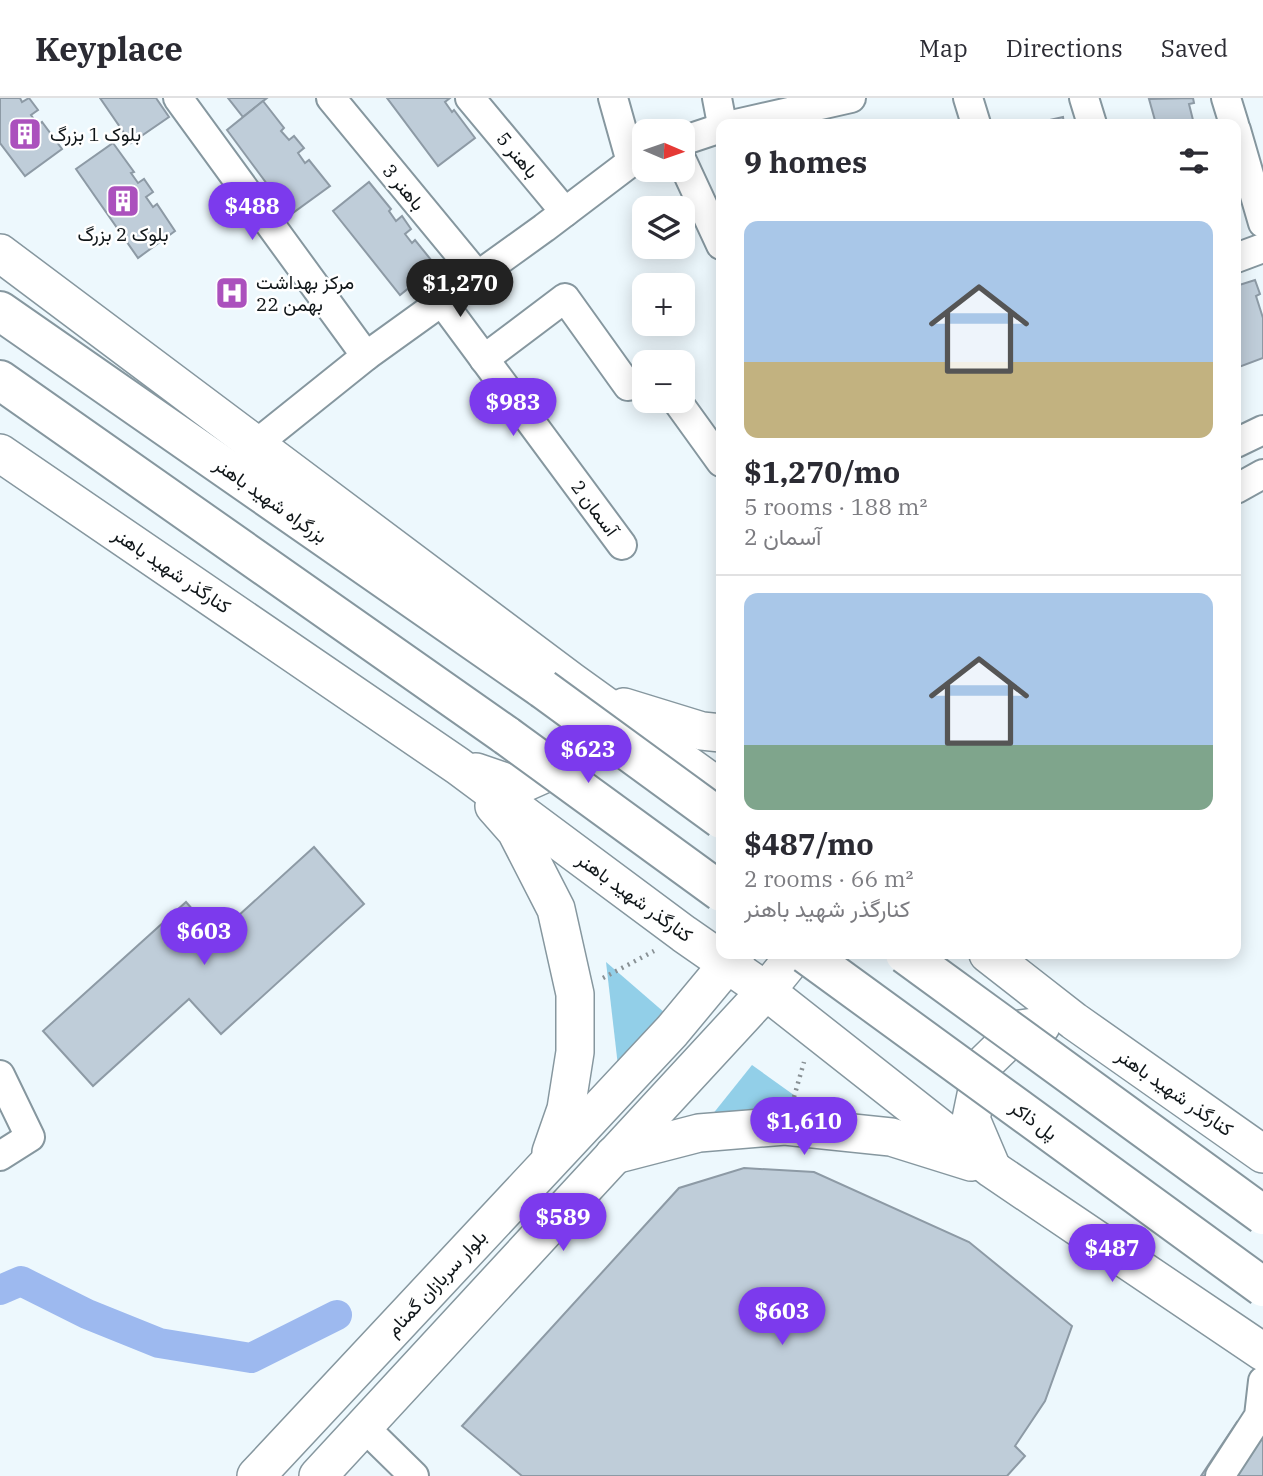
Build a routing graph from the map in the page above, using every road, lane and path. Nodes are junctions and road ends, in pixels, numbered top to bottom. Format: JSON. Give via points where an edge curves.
{"nodes":[{"id":1,"x":178,"y":98,"type":"edge"},
{"id":2,"x":331,"y":98,"type":"edge"},
{"id":3,"x":470,"y":98,"type":"edge"},
{"id":4,"x":613,"y":98,"type":"edge"},
{"id":5,"x":717,"y":98,"type":"edge"},
{"id":6,"x":968,"y":98,"type":"edge"},
{"id":7,"x":1084,"y":98,"type":"edge"},
{"id":8,"x":1226,"y":98,"type":"edge"},
{"id":9,"x":839,"y":108,"type":"edge"},
{"id":10,"x":720,"y":119,"type":"edge"},
{"id":11,"x":768,"y":119,"type":"edge"},
{"id":12,"x":974,"y":119,"type":"edge"},
{"id":13,"x":1091,"y":119,"type":"edge"},
{"id":14,"x":1232,"y":119,"type":"edge"},
{"id":15,"x":716,"y":128,"type":"edge"},
{"id":16,"x":695,"y":136,"type":"edge"},
{"id":17,"x":632,"y":147,"type":"edge"},
{"id":18,"x":1241,"y":147,"type":"edge"},
{"id":19,"x":632,"y":164,"type":"edge"},
{"id":20,"x":691,"y":182,"type":"edge"},
{"id":21,"x":565,"y":212,"type":"junction"},
{"id":22,"x":1263,"y":223,"type":"edge"},
{"id":23,"x":716,"y":234,"type":"edge"},
{"id":24,"x":1263,"y":248,"type":"edge"},
{"id":25,"x":0,"y":253,"type":"edge"},
{"id":26,"x":1241,"y":256,"type":"edge"},
{"id":27,"x":477,"y":275,"type":"junction"},
{"id":28,"x":442,"y":302,"type":"junction"},
{"id":29,"x":0,"y":311,"type":"edge"},
{"id":30,"x":366,"y":356,"type":"junction"},
{"id":31,"x":484,"y":359,"type":"junction"},
{"id":32,"x":0,"y":380,"type":"edge"},
{"id":33,"x":632,"y":384,"type":"edge"},
{"id":34,"x":686,"y":413,"type":"edge"},
{"id":35,"x":1263,"y":430,"type":"edge"},
{"id":36,"x":1241,"y":441,"type":"edge"},
{"id":37,"x":255,"y":445,"type":"junction"},
{"id":38,"x":0,"y":453,"type":"edge"},
{"id":39,"x":716,"y":455,"type":"edge"},
{"id":40,"x":1263,"y":474,"type":"edge"},
{"id":41,"x":1241,"y":486,"type":"edge"},
{"id":42,"x":622,"y":545,"type":"dead end"},
{"id":43,"x":557,"y":685,"type":"junction"},
{"id":44,"x":716,"y":732,"type":"edge"},
{"id":45,"x":458,"y":766,"type":"junction"},
{"id":46,"x":716,"y":786,"type":"edge"},
{"id":47,"x":716,"y":815,"type":"edge"},
{"id":48,"x":716,"y":888,"type":"edge"},
{"id":49,"x":716,"y":948,"type":"edge"},
{"id":50,"x":731,"y":959,"type":"edge"},
{"id":51,"x":792,"y":959,"type":"edge"},
{"id":52,"x":813,"y":959,"type":"edge"},
{"id":53,"x":912,"y":959,"type":"edge"},
{"id":54,"x":994,"y":959,"type":"edge"},
{"id":55,"x":1035,"y":959,"type":"edge"},
{"id":56,"x":766,"y":991,"type":"junction"},
{"id":57,"x":1074,"y":1021,"type":"junction"},
{"id":58,"x":813,"y":1028,"type":"junction"},
{"id":59,"x":0,"y":1075,"type":"edge"},
{"id":60,"x":785,"y":1126,"type":"junction"},
{"id":61,"x":1263,"y":1154,"type":"edge"},
{"id":62,"x":614,"y":1155,"type":"junction"},
{"id":63,"x":0,"y":1156,"type":"edge"},
{"id":64,"x":548,"y":1163,"type":"junction"},
{"id":65,"x":992,"y":1169,"type":"junction"},
{"id":66,"x":1263,"y":1215,"type":"edge"},
{"id":67,"x":1263,"y":1287,"type":"edge"},
{"id":68,"x":1263,"y":1352,"type":"edge"},
{"id":69,"x":1263,"y":1381,"type":"edge"},
{"id":70,"x":363,"y":1426,"type":"junction"},
{"id":71,"x":256,"y":1476,"type":"edge"},
{"id":72,"x":318,"y":1476,"type":"edge"},
{"id":73,"x":414,"y":1476,"type":"edge"},
{"id":74,"x":1220,"y":1476,"type":"edge"}],
"edges":[{"from":1,"to":30,"type":"street"},
{"from":2,"to":27,"type":"street","name":"باهنر 3"},
{"from":3,"to":21,"type":"street","name":"باهنر 5"},
{"from":4,"to":17,"type":"street"},
{"from":5,"to":10,"type":"street"},
{"from":6,"to":12,"type":"street"},
{"from":7,"to":13,"type":"street"},
{"from":8,"to":14,"type":"street"},
{"from":9,"to":11,"type":"street"},
{"from":15,"to":16,"type":"street"},
{"from":18,"to":22,"type":"street"},
{"from":19,"to":21,"type":"street"},
{"from":20,"to":23,"type":"street"},
{"from":21,"to":27,"type":"street"},
{"from":24,"to":26,"type":"street"},
{"from":25,"to":37,"type":"main road"},
{"from":27,"to":28,"type":"street"},
{"from":28,"to":30,"type":"street"},
{"from":28,"to":31,"type":"street","name":"آسمان 2"},
{"from":29,"to":43,"type":"highway","name":"بزرگراه شهید باهنر"},
{"from":30,"to":37,"type":"street"},
{"from":31,"to":33,"type":"street","via":[[565,298],[628,386]]},
{"from":31,"to":42,"type":"street","name":"آسمان 2"},
{"from":32,"to":48,"type":"highway","bridge":true},
{"from":34,"to":39,"type":"street"},
{"from":35,"to":36,"type":"street"},
{"from":37,"to":43,"type":"main road"},
{"from":38,"to":45,"type":"main road","name":"کنارگذر شهید باهنر"},
{"from":40,"to":41,"type":"street"},
{"from":43,"to":44,"type":"main road","via":[[635,712]]},
{"from":43,"to":45,"type":"main road","via":[[597,704],[573,761],[517,786]]},
{"from":43,"to":46,"type":"main road"},
{"from":43,"to":47,"type":"highway","bridge":true},
{"from":45,"to":49,"type":"main road","name":"کنارگذر شهید باهنر"},
{"from":45,"to":64,"type":"main road","via":[[516,831],[556,909],[575,994],[575,1052],[566,1109]]},
{"from":50,"to":56,"type":"main road","name":"کنارگذر شهید باهنر"},
{"from":50,"to":64,"type":"main road","name":"بلوار سربازان گمنام","via":[[672,1031]]},
{"from":51,"to":56,"type":"main road"},
{"from":52,"to":67,"type":"highway","name":"پل ذاکر","bridge":true},
{"from":53,"to":66,"type":"highway","bridge":true},
{"from":54,"to":57,"type":"main road","name":"کنارگذر شهید باهنر"},
{"from":55,"to":57,"type":"main road"},
{"from":56,"to":58,"type":"main road","name":"کنارگذر شهید باهنر"},
{"from":56,"to":62,"type":"main road"},
{"from":57,"to":61,"type":"main road","name":"کنارگذر شهید باهنر"},
{"from":57,"to":65,"type":"main road","via":[[1020,1029],[982,1066],[971,1119]]},
{"from":58,"to":60,"type":"path"},
{"from":58,"to":65,"type":"main road","name":"کنارگذر شهید باهنر"},
{"from":59,"to":63,"type":"street","via":[[30,1137]]},
{"from":60,"to":62,"type":"main road","via":[[699,1133]]},
{"from":60,"to":65,"type":"main road","via":[[891,1137]]},
{"from":62,"to":70,"type":"main road"},
{"from":64,"to":71,"type":"main road","name":"بلوار سربازان گمنام"},
{"from":65,"to":68,"type":"main road","name":"کنارگذر شهید باهنر"},
{"from":69,"to":74,"type":"street","via":[[1259,1416]]},
{"from":70,"to":72,"type":"main road"},
{"from":70,"to":73,"type":"street"}]}
